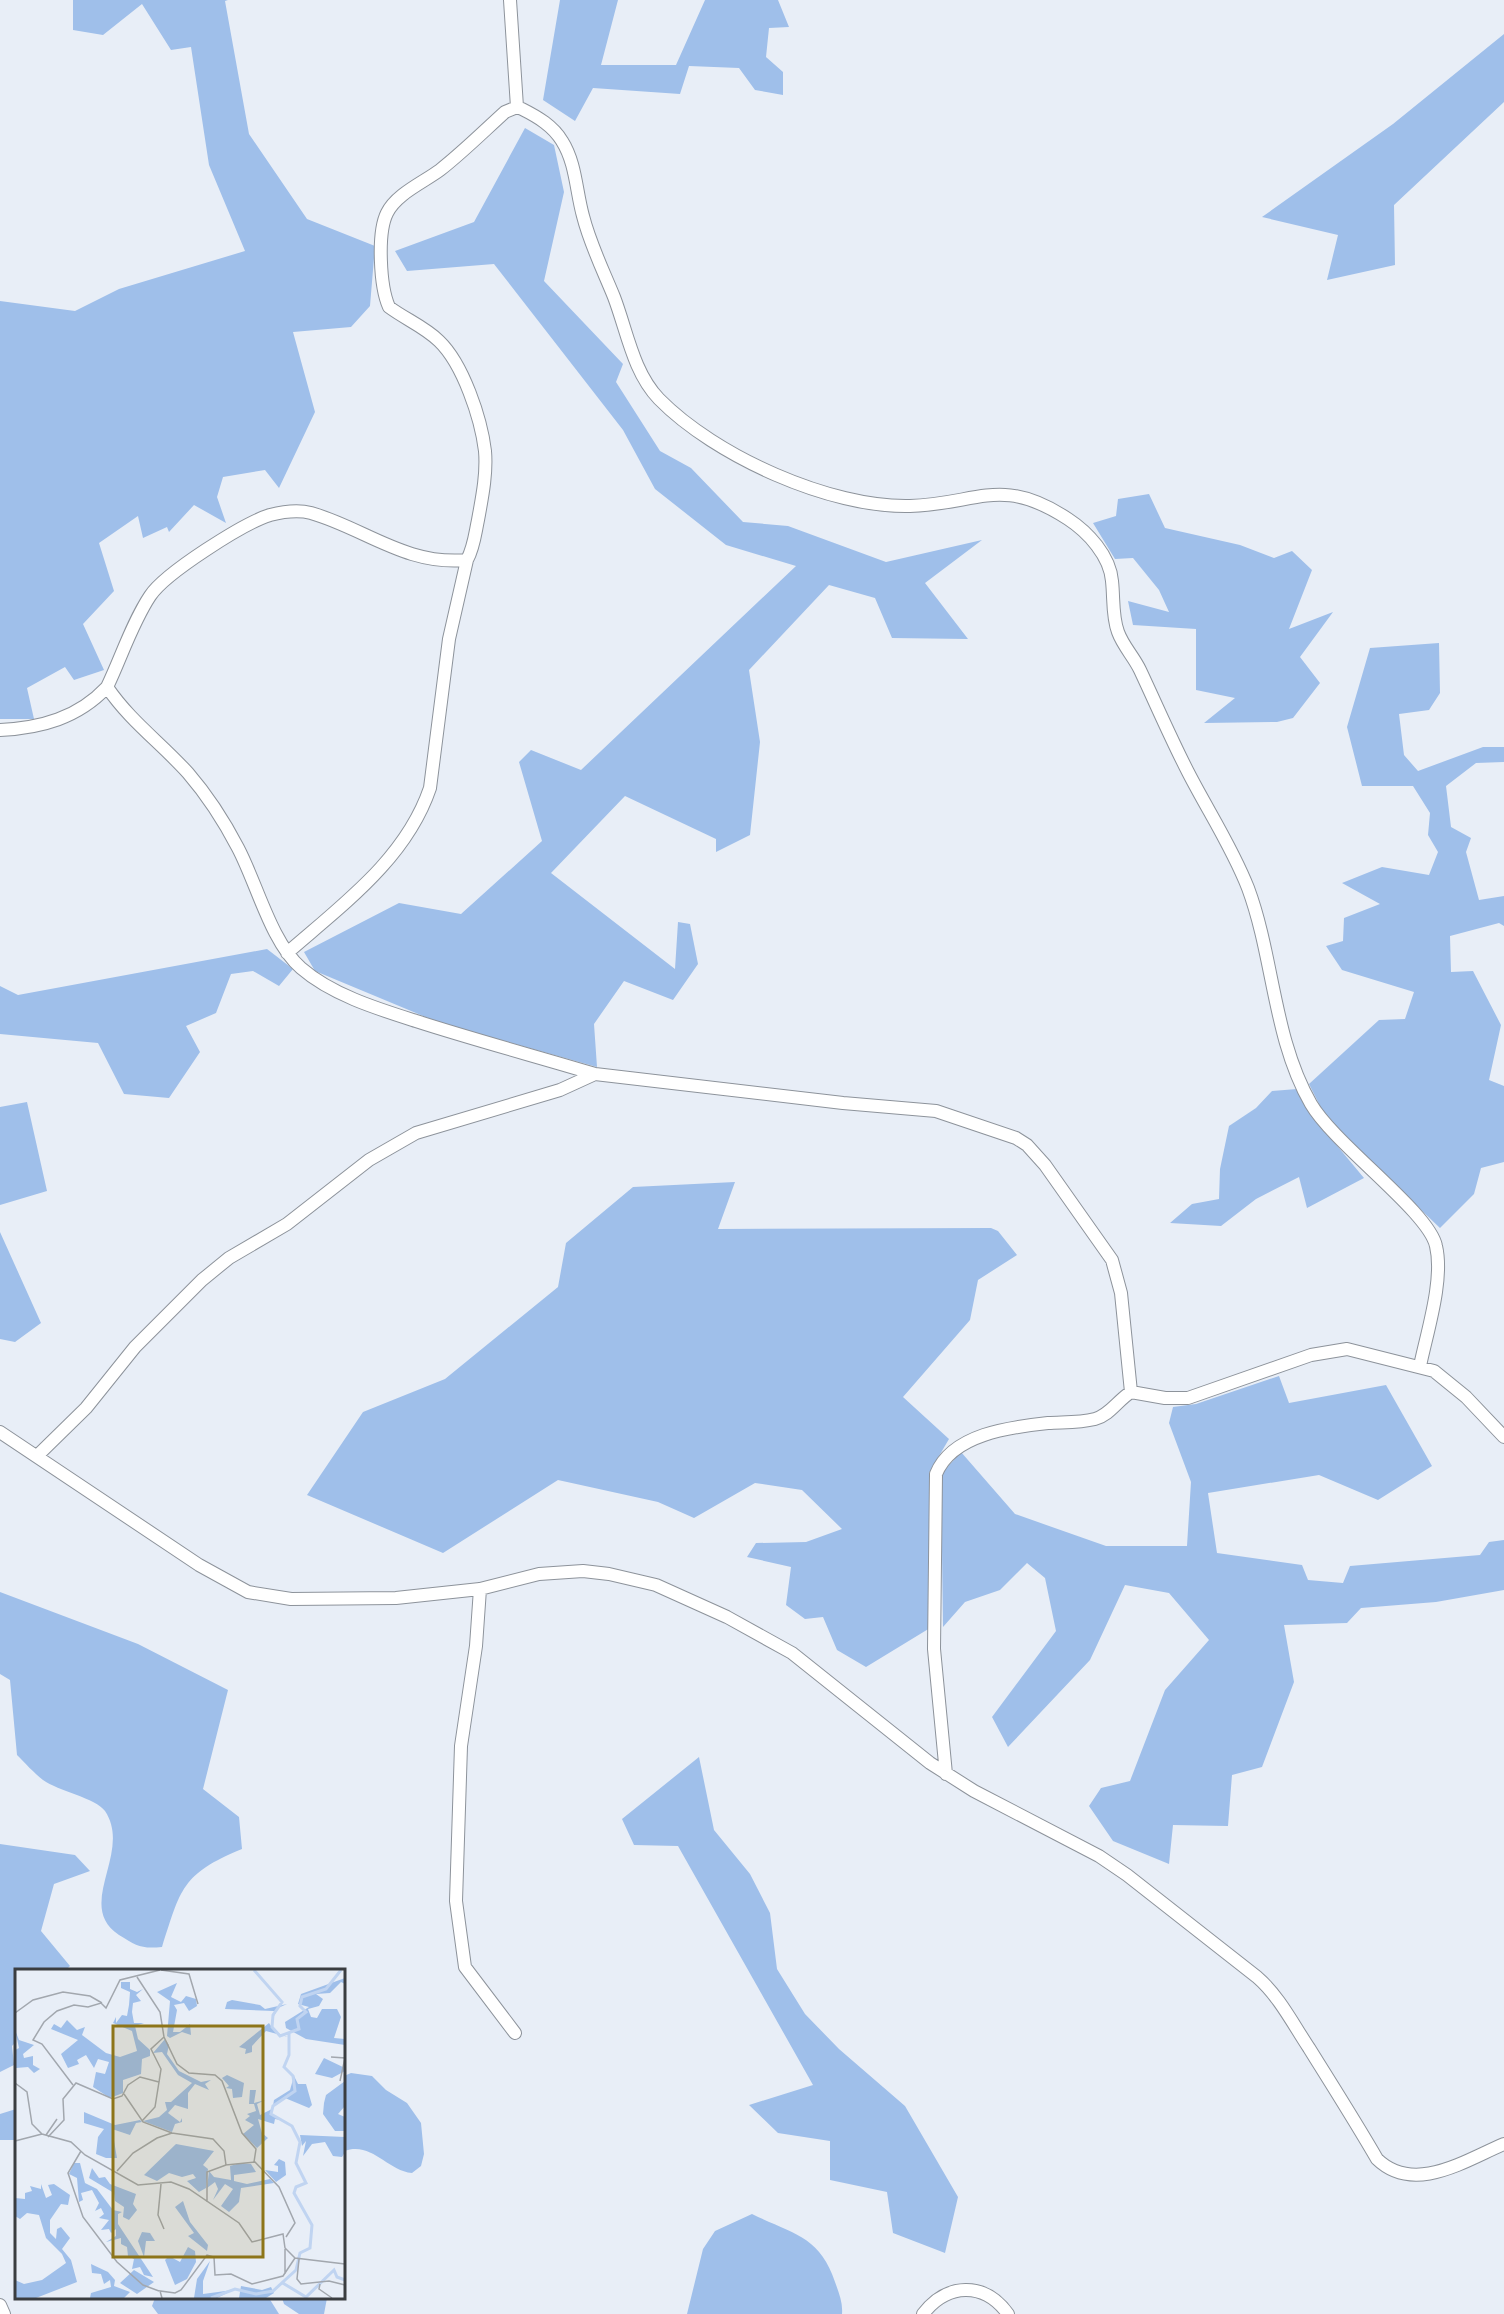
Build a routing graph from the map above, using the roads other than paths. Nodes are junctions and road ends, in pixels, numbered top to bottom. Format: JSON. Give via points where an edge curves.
{"nodes":[{"id":1,"x":510,"y":0,"type":"edge"},
{"id":2,"x":517,"y":107,"type":"junction"},
{"id":3,"x":466,"y":560,"type":"junction"},
{"id":4,"x":107,"y":687,"type":"junction"},
{"id":5,"x":96,"y":699,"type":"junction"},
{"id":6,"x":118,"y":702,"type":"junction"},
{"id":7,"x":0,"y":730,"type":"edge"},
{"id":8,"x":287,"y":952,"type":"junction"},
{"id":9,"x":594,"y":1074,"type":"junction"},
{"id":10,"x":1420,"y":1366,"type":"junction"},
{"id":11,"x":1131,"y":1392,"type":"junction"},
{"id":12,"x":0,"y":1432,"type":"edge"},
{"id":13,"x":1504,"y":1437,"type":"edge"},
{"id":14,"x":38,"y":1456,"type":"junction"},
{"id":15,"x":480,"y":1588,"type":"junction"},
{"id":16,"x":946,"y":1774,"type":"junction"},
{"id":17,"x":514,"y":2033,"type":"dead end"},
{"id":18,"x":1504,"y":2144,"type":"edge"},
{"id":19,"x":0,"y":2306,"type":"edge"},
{"id":20,"x":4,"y":2314,"type":"edge"},
{"id":21,"x":923,"y":2314,"type":"edge"},
{"id":22,"x":1008,"y":2314,"type":"edge"}],
"edges":[{"from":1,"to":2,"type":"street"},
{"from":2,"to":3,"type":"street","via":[[505,112],[441,169],[402,197],[387,212],[382,233],[383,286],[389,307],[438,339],[446,349],[472,401],[482,435],[484,481],[472,549]]},
{"from":2,"to":10,"type":"street","via":[[551,126],[561,139],[572,166],[588,233],[636,361],[646,384],[683,420],[766,471],[866,502],[920,506],[990,494],[1025,498],[1071,521],[1099,549],[1111,572],[1113,610],[1121,639],[1138,665],[1248,889],[1297,1078],[1321,1120],[1410,1208],[1435,1240],[1437,1268]]},
{"from":3,"to":4,"type":"street","via":[[391,549],[309,513],[269,515],[201,553],[150,595]]},
{"from":3,"to":8,"type":"street","via":[[449,639],[430,788],[423,811],[393,855],[364,886]]},
{"from":4,"to":5,"type":"street"},
{"from":4,"to":6,"type":"street"},
{"from":5,"to":6,"type":"street"},
{"from":5,"to":7,"type":"street","via":[[60,720]]},
{"from":6,"to":8,"type":"street","via":[[189,774],[222,820]]},
{"from":8,"to":9,"type":"street","via":[[316,978],[379,1009]]},
{"from":9,"to":11,"type":"street","via":[[936,1111],[1016,1138],[1045,1165],[1112,1260],[1121,1293]]},
{"from":9,"to":14,"type":"street","via":[[560,1090],[416,1133],[369,1160],[287,1224],[229,1258],[202,1280],[141,1340],[86,1408]]},
{"from":10,"to":11,"type":"street","via":[[1358,1350],[1337,1350],[1311,1355],[1188,1398]]},
{"from":10,"to":13,"type":"street","via":[[1452,1384]]},
{"from":11,"to":16,"type":"street","via":[[1095,1419],[997,1433],[964,1443],[941,1462],[936,1474],[934,1649]]},
{"from":12,"to":14,"type":"street"},
{"from":14,"to":15,"type":"street","via":[[199,1566],[248,1592],[291,1599],[343,1599],[427,1596]]},
{"from":15,"to":16,"type":"street","via":[[539,1574],[583,1571],[656,1585],[728,1617],[792,1653]]},
{"from":15,"to":17,"type":"street","via":[[461,1746],[456,1900],[465,1968]]},
{"from":16,"to":18,"type":"street","via":[[1099,1856],[1263,1982],[1287,2013],[1384,2166],[1401,2174],[1439,2173]]},
{"from":19,"to":20,"type":"street"},
{"from":21,"to":22,"type":"street","via":[[943,2294],[960,2289],[999,2302]]}]}
